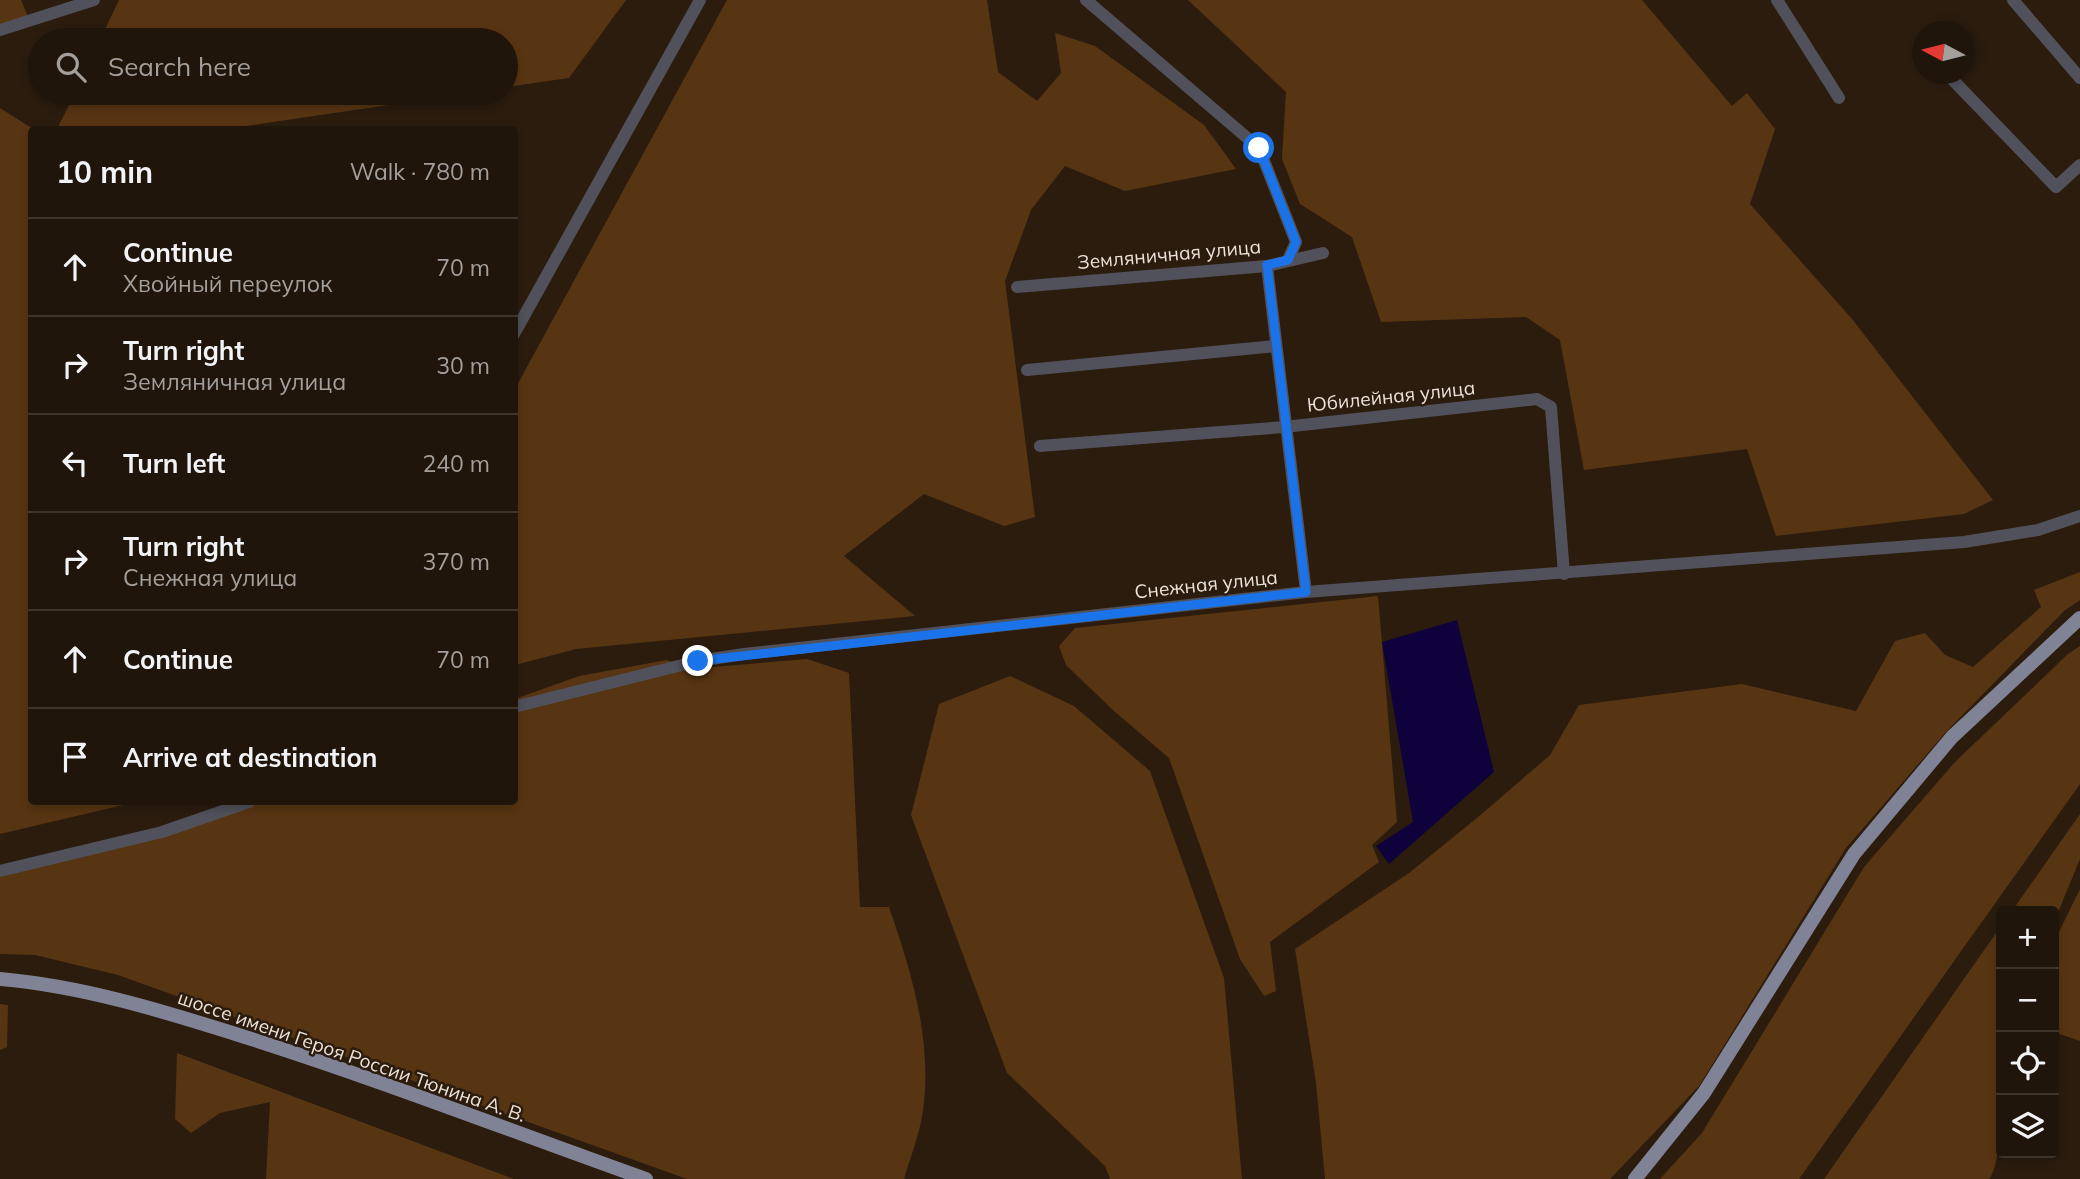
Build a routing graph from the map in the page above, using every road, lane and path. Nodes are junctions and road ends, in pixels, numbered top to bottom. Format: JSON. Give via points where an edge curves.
{"nodes":[{"id":1,"x":94,"y":0,"type":"edge"},
{"id":2,"x":700,"y":0,"type":"edge"},
{"id":3,"x":1086,"y":0,"type":"edge"},
{"id":4,"x":1777,"y":0,"type":"edge"},
{"id":5,"x":2013,"y":0,"type":"edge"},
{"id":6,"x":0,"y":30,"type":"edge"},
{"id":7,"x":2080,"y":78,"type":"edge"},
{"id":8,"x":1957,"y":84,"type":"edge"},
{"id":9,"x":1839,"y":98,"type":"dead end"},
{"id":10,"x":2080,"y":164,"type":"edge"},
{"id":11,"x":1323,"y":253,"type":"dead end"},
{"id":12,"x":1288,"y":260,"type":"junction"},
{"id":13,"x":1267,"y":265,"type":"junction"},
{"id":14,"x":1017,"y":287,"type":"dead end"},
{"id":15,"x":518,"y":327,"type":"edge"},
{"id":16,"x":1276,"y":346,"type":"junction"},
{"id":17,"x":1027,"y":370,"type":"dead end"},
{"id":18,"x":1284,"y":427,"type":"junction"},
{"id":19,"x":1040,"y":446,"type":"dead end"},
{"id":20,"x":2077,"y":517,"type":"edge"},
{"id":21,"x":1564,"y":574,"type":"junction"},
{"id":22,"x":1306,"y":592,"type":"junction"},
{"id":23,"x":2080,"y":618,"type":"edge"},
{"id":24,"x":518,"y":706,"type":"edge"},
{"id":25,"x":240,"y":805,"type":"edge"},
{"id":26,"x":0,"y":871,"type":"edge"},
{"id":27,"x":0,"y":979,"type":"edge"},
{"id":28,"x":646,"y":1179,"type":"edge"},
{"id":29,"x":1635,"y":1179,"type":"edge"}],
"edges":[{"from":1,"to":6,"type":"street"},
{"from":2,"to":15,"type":"street"},
{"from":3,"to":12,"type":"street","via":[[1259,148],[1296,242]]},
{"from":4,"to":9,"type":"street"},
{"from":5,"to":7,"type":"street"},
{"from":8,"to":10,"type":"street","via":[[2056,187]]},
{"from":11,"to":12,"type":"street","name":"Земляничная улица"},
{"from":12,"to":13,"type":"street","name":"Земляничная улица"},
{"from":13,"to":14,"type":"street","name":"Земляничная улица"},
{"from":13,"to":16,"type":"street"},
{"from":16,"to":17,"type":"street"},
{"from":16,"to":18,"type":"street"},
{"from":18,"to":19,"type":"street","name":"Юбилейная улица"},
{"from":18,"to":21,"type":"street","name":"Юбилейная улица","via":[[1538,399],[1551,407]]},
{"from":18,"to":22,"type":"street"},
{"from":20,"to":21,"type":"street","name":"Снежная улица","via":[[2038,530],[1964,542]]},
{"from":21,"to":22,"type":"street","name":"Снежная улица"},
{"from":22,"to":24,"type":"street","name":"Снежная улица","via":[[698,661]]},
{"from":23,"to":29,"type":"main road","via":[[1952,737],[1854,854],[1704,1093]]},
{"from":25,"to":26,"type":"street","via":[[162,832]]},
{"from":27,"to":28,"type":"main road","name":"шоссе имени Героя России Тюнина А. В.","via":[[169,1013],[319,1061]]}]}
